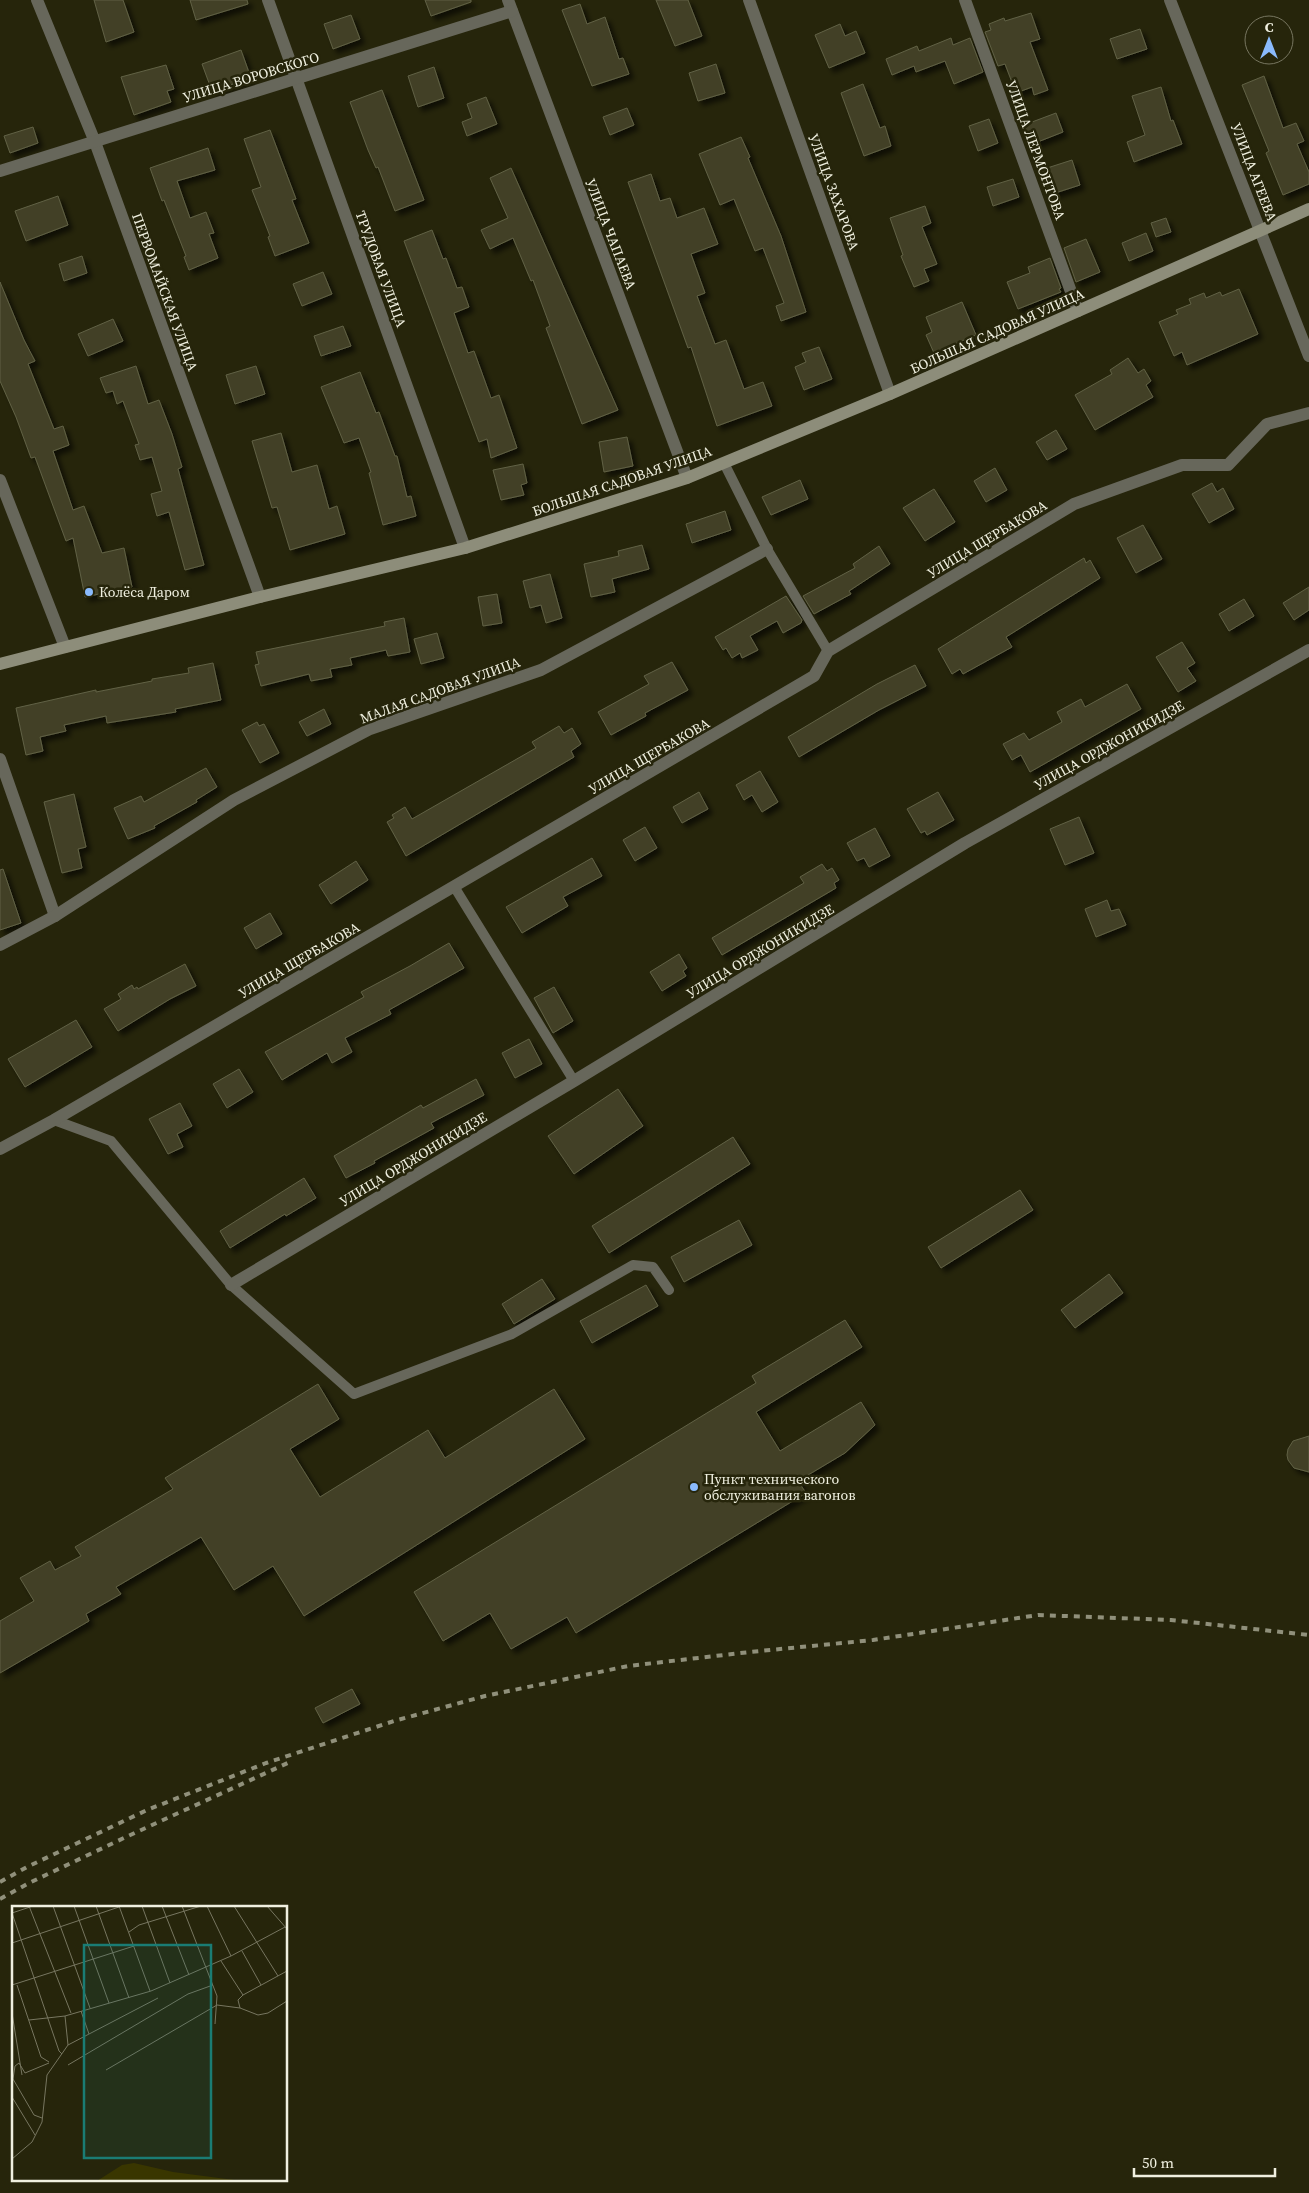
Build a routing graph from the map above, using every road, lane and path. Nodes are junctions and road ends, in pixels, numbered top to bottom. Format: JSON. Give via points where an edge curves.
{"nodes":[{"id":1,"x":37,"y":0,"type":"edge"},
{"id":2,"x":268,"y":0,"type":"edge"},
{"id":3,"x":749,"y":0,"type":"edge"},
{"id":4,"x":965,"y":0,"type":"edge"},
{"id":5,"x":1170,"y":0,"type":"edge"},
{"id":6,"x":510,"y":6,"type":"edge"},
{"id":7,"x":297,"y":79,"type":"junction"},
{"id":8,"x":94,"y":142,"type":"junction"},
{"id":9,"x":0,"y":171,"type":"edge"},
{"id":10,"x":1309,"y":209,"type":"edge"},
{"id":11,"x":1261,"y":230,"type":"junction"},
{"id":12,"x":1078,"y":311,"type":"junction"},
{"id":13,"x":1309,"y":356,"type":"edge"},
{"id":14,"x":890,"y":394,"type":"junction"},
{"id":15,"x":1309,"y":412,"type":"edge"},
{"id":16,"x":724,"y":463,"type":"junction"},
{"id":17,"x":687,"y":478,"type":"junction"},
{"id":18,"x":0,"y":480,"type":"edge"},
{"id":19,"x":464,"y":548,"type":"junction"},
{"id":20,"x":767,"y":549,"type":"junction"},
{"id":21,"x":260,"y":597,"type":"junction"},
{"id":22,"x":64,"y":648,"type":"junction"},
{"id":23,"x":1309,"y":650,"type":"edge"},
{"id":24,"x":828,"y":651,"type":"junction"},
{"id":25,"x":0,"y":664,"type":"edge"},
{"id":26,"x":0,"y":759,"type":"edge"},
{"id":27,"x":454,"y":888,"type":"junction"},
{"id":28,"x":55,"y":916,"type":"junction"},
{"id":29,"x":0,"y":944,"type":"edge"},
{"id":30,"x":574,"y":1081,"type":"junction"},
{"id":31,"x":54,"y":1120,"type":"junction"},
{"id":32,"x":0,"y":1149,"type":"edge"},
{"id":33,"x":230,"y":1285,"type":"junction"},
{"id":34,"x":669,"y":1290,"type":"dead end"}],
"edges":[{"from":1,"to":8,"type":"street","name":"ПЕРВОМАЙСКАЯ УЛИЦА"},
{"from":2,"to":7,"type":"street","name":"ТРУДОВАЯ УЛИЦА"},
{"from":3,"to":14,"type":"street","name":"УЛИЦА ЗАХАРОВА"},
{"from":4,"to":12,"type":"street","name":"УЛИЦА ЛЕРМОНТОВА"},
{"from":5,"to":11,"type":"street","name":"УЛИЦА АГЕЕВА"},
{"from":6,"to":7,"type":"street","name":"УЛИЦА ВОРОВСКОГО"},
{"from":6,"to":17,"type":"street","name":"УЛИЦА ЧАПАЕВА"},
{"from":7,"to":8,"type":"street","name":"УЛИЦА ВОРОВСКОГО"},
{"from":7,"to":19,"type":"street","name":"ТРУДОВАЯ УЛИЦА"},
{"from":8,"to":9,"type":"street","name":"УЛИЦА ВОРОВСКОГО"},
{"from":8,"to":21,"type":"street","name":"ПЕРВОМАЙСКАЯ УЛИЦА"},
{"from":10,"to":11,"type":"main road","name":"БОЛЬШАЯ САДОВАЯ УЛИЦА"},
{"from":11,"to":12,"type":"main road","name":"БОЛЬШАЯ САДОВАЯ УЛИЦА"},
{"from":11,"to":13,"type":"street","name":"УЛИЦА АГЕЕВА"},
{"from":12,"to":14,"type":"main road","name":"БОЛЬШАЯ САДОВАЯ УЛИЦА"},
{"from":14,"to":16,"type":"main road","name":"БОЛЬШАЯ САДОВАЯ УЛИЦА"},
{"from":15,"to":24,"type":"street","name":"УЛИЦА ЩЕРБАКОВА","via":[[1267,424],[1228,465],[1182,466],[1074,504]]},
{"from":16,"to":17,"type":"main road","name":"БОЛЬШАЯ САДОВАЯ УЛИЦА"},
{"from":16,"to":20,"type":"lane"},
{"from":17,"to":19,"type":"main road","name":"БОЛЬШАЯ САДОВАЯ УЛИЦА"},
{"from":18,"to":22,"type":"street"},
{"from":19,"to":21,"type":"main road","name":"БОЛЬШАЯ САДОВАЯ УЛИЦА"},
{"from":20,"to":24,"type":"lane"},
{"from":20,"to":28,"type":"street","name":"МАЛАЯ САДОВАЯ УЛИЦА","via":[[541,670],[370,729],[234,800]]},
{"from":21,"to":22,"type":"main road","name":"БОЛЬШАЯ САДОВАЯ УЛИЦА"},
{"from":22,"to":25,"type":"main road","name":"БОЛЬШАЯ САДОВАЯ УЛИЦА"},
{"from":23,"to":30,"type":"street","name":"УЛИЦА ОРДЖОНИКИДЗЕ","via":[[965,843]]},
{"from":24,"to":27,"type":"street","name":"УЛИЦА ЩЕРБАКОВА","via":[[814,676]]},
{"from":26,"to":28,"type":"street"},
{"from":27,"to":30,"type":"lane"},
{"from":27,"to":31,"type":"street","name":"УЛИЦА ЩЕРБАКОВА"},
{"from":28,"to":29,"type":"street","name":"МАЛАЯ САДОВАЯ УЛИЦА"},
{"from":30,"to":33,"type":"street","name":"УЛИЦА ОРДЖОНИКИДЗЕ"},
{"from":31,"to":32,"type":"street","name":"УЛИЦА ЩЕРБАКОВА"},
{"from":31,"to":33,"type":"lane","via":[[111,1141]]},
{"from":33,"to":34,"type":"lane","via":[[354,1394],[512,1334],[633,1265],[653,1267]]}]}
